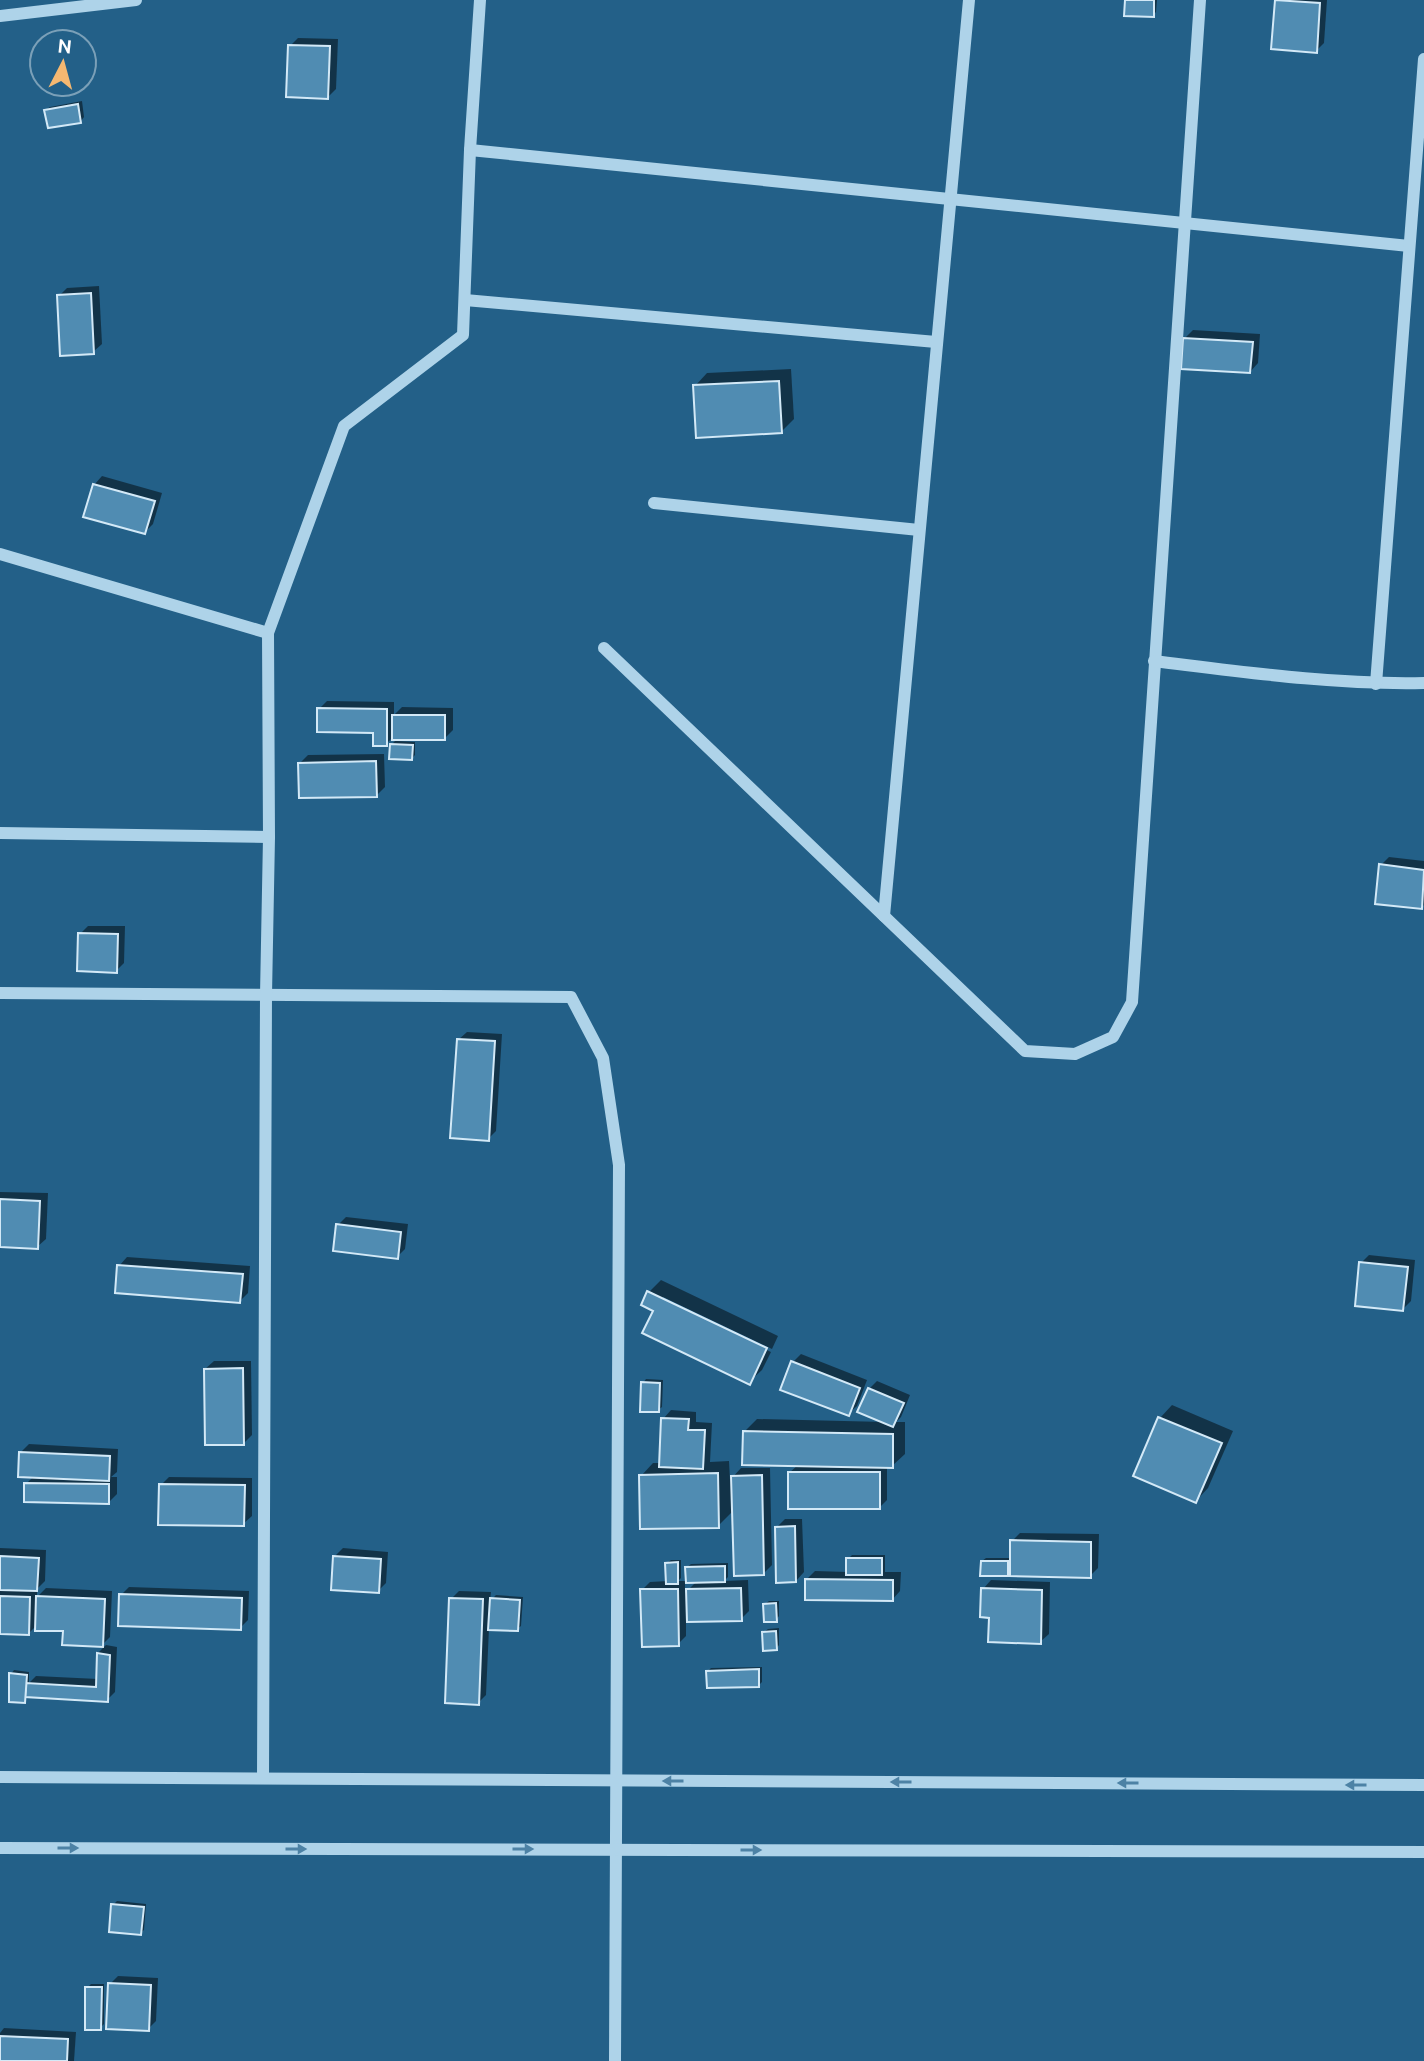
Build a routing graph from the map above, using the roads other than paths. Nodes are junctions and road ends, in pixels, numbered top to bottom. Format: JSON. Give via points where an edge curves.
{"nodes":[{"id":1,"x":136,"y":0,"type":"edge"},
{"id":2,"x":480,"y":0,"type":"edge"},
{"id":3,"x":968,"y":0,"type":"edge"},
{"id":4,"x":1199,"y":0,"type":"edge"},
{"id":5,"x":0,"y":16,"type":"edge"},
{"id":6,"x":1424,"y":59,"type":"edge"},
{"id":7,"x":470,"y":150,"type":"junction"},
{"id":8,"x":950,"y":201,"type":"junction"},
{"id":9,"x":1183,"y":224,"type":"junction"},
{"id":10,"x":1409,"y":246,"type":"junction"},
{"id":11,"x":465,"y":300,"type":"junction"},
{"id":12,"x":936,"y":342,"type":"junction"},
{"id":13,"x":654,"y":503,"type":"dead end"},
{"id":14,"x":919,"y":530,"type":"junction"},
{"id":15,"x":0,"y":554,"type":"edge"},
{"id":16,"x":268,"y":633,"type":"junction"},
{"id":17,"x":604,"y":648,"type":"dead end"},
{"id":18,"x":1154,"y":661,"type":"junction"},
{"id":19,"x":1424,"y":683,"type":"edge"},
{"id":20,"x":1376,"y":684,"type":"junction"},
{"id":21,"x":0,"y":833,"type":"edge"},
{"id":22,"x":269,"y":837,"type":"junction"},
{"id":23,"x":884,"y":916,"type":"junction"},
{"id":24,"x":0,"y":993,"type":"edge"},
{"id":25,"x":266,"y":995,"type":"junction"},
{"id":26,"x":0,"y":1777,"type":"edge"},
{"id":27,"x":263,"y":1778,"type":"junction"},
{"id":28,"x":617,"y":1780,"type":"junction"},
{"id":29,"x":1424,"y":1785,"type":"edge"},
{"id":30,"x":0,"y":1848,"type":"edge"},
{"id":31,"x":616,"y":1850,"type":"junction"},
{"id":32,"x":1424,"y":1852,"type":"edge"},
{"id":33,"x":615,"y":2061,"type":"edge"}],
"edges":[{"from":1,"to":5,"type":"street"},
{"from":2,"to":7,"type":"street"},
{"from":3,"to":8,"type":"street"},
{"from":4,"to":9,"type":"street"},
{"from":6,"to":10,"type":"street"},
{"from":7,"to":8,"type":"street"},
{"from":7,"to":11,"type":"street"},
{"from":8,"to":9,"type":"street"},
{"from":8,"to":12,"type":"street"},
{"from":9,"to":10,"type":"street"},
{"from":9,"to":18,"type":"street"},
{"from":10,"to":20,"type":"street"},
{"from":11,"to":12,"type":"street"},
{"from":11,"to":16,"type":"street","via":[[463,335],[344,426]]},
{"from":12,"to":14,"type":"street"},
{"from":13,"to":14,"type":"street"},
{"from":14,"to":23,"type":"street"},
{"from":15,"to":16,"type":"street"},
{"from":16,"to":22,"type":"street"},
{"from":17,"to":23,"type":"street"},
{"from":18,"to":20,"type":"street"},
{"from":18,"to":23,"type":"street","via":[[1132,1002],[1113,1037],[1075,1054],[1025,1051]]},
{"from":19,"to":20,"type":"street"},
{"from":21,"to":22,"type":"street"},
{"from":22,"to":25,"type":"street"},
{"from":24,"to":25,"type":"street"},
{"from":25,"to":27,"type":"street"},
{"from":25,"to":28,"type":"street","via":[[571,997],[603,1058],[619,1165]]},
{"from":26,"to":27,"type":"street"},
{"from":27,"to":28,"type":"street"},
{"from":29,"to":28,"type":"street","one_way":true},
{"from":28,"to":31,"type":"street"},
{"from":30,"to":31,"type":"street","one_way":true},
{"from":31,"to":32,"type":"street","one_way":true},
{"from":31,"to":33,"type":"street"}]}
